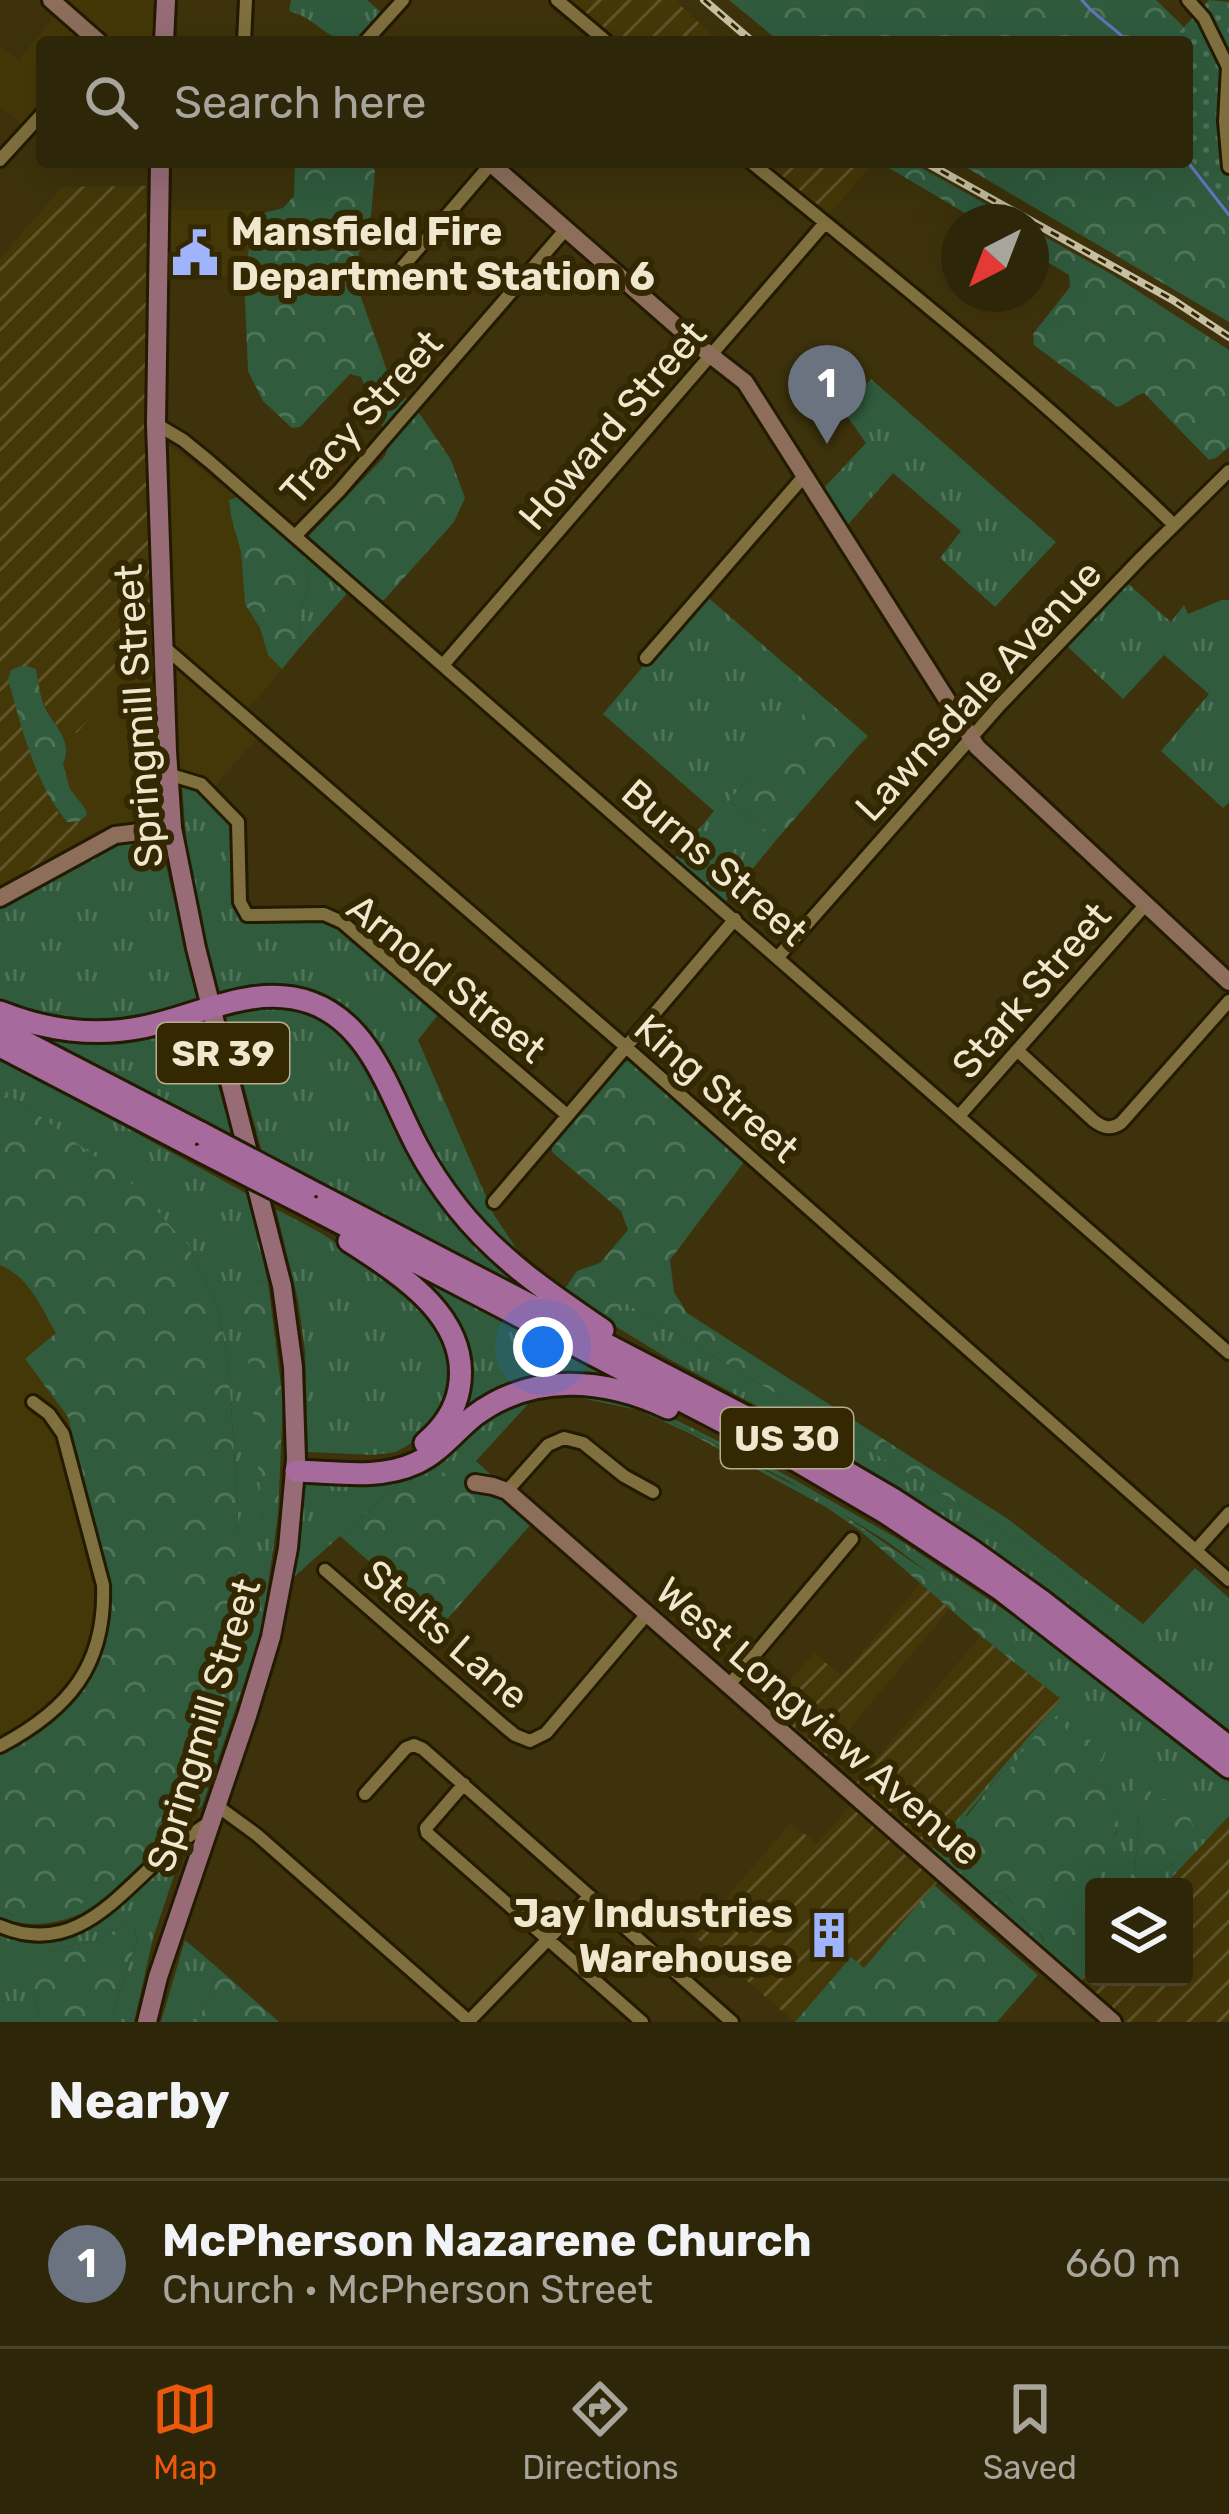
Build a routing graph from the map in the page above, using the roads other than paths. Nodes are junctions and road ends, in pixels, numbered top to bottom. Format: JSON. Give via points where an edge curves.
{"nodes":[{"id":1,"x":50,"y":0,"type":"edge"},
{"id":2,"x":166,"y":0,"type":"edge"},
{"id":3,"x":246,"y":0,"type":"edge"},
{"id":4,"x":403,"y":0,"type":"edge"},
{"id":5,"x":557,"y":0,"type":"edge"},
{"id":6,"x":1188,"y":0,"type":"edge"},
{"id":7,"x":92,"y":36,"type":"edge"},
{"id":8,"x":164,"y":36,"type":"edge"},
{"id":9,"x":244,"y":36,"type":"edge"},
{"id":10,"x":370,"y":36,"type":"edge"},
{"id":11,"x":600,"y":36,"type":"edge"},
{"id":12,"x":1228,"y":68,"type":"edge"},
{"id":13,"x":1227,"y":119,"type":"edge"},
{"id":14,"x":36,"y":121,"type":"edge"},
{"id":15,"x":0,"y":160,"type":"edge"},
{"id":16,"x":1229,"y":167,"type":"edge"},
{"id":17,"x":160,"y":168,"type":"edge"},
{"id":18,"x":486,"y":168,"type":"edge"},
{"id":19,"x":496,"y":168,"type":"edge"},
{"id":20,"x":758,"y":168,"type":"edge"},
{"id":21,"x":825,"y":223,"type":"junction"},
{"id":22,"x":566,"y":230,"type":"junction"},
{"id":23,"x":387,"y":285,"type":"dead end"},
{"id":24,"x":712,"y":355,"type":"junction"},
{"id":25,"x":156,"y":424,"type":"junction"},
{"id":26,"x":1229,"y":471,"type":"edge"},
{"id":27,"x":805,"y":475,"type":"junction"},
{"id":28,"x":1174,"y":525,"type":"junction"},
{"id":29,"x":295,"y":536,"type":"junction"},
{"id":30,"x":163,"y":646,"type":"junction"},
{"id":31,"x":646,"y":658,"type":"dead end"},
{"id":32,"x":443,"y":665,"type":"junction"},
{"id":33,"x":970,"y":737,"type":"junction"},
{"id":34,"x":168,"y":774,"type":"junction"},
{"id":35,"x":172,"y":828,"type":"junction"},
{"id":36,"x":0,"y":898,"type":"edge"},
{"id":37,"x":1147,"y":903,"type":"junction"},
{"id":38,"x":735,"y":919,"type":"junction"},
{"id":39,"x":778,"y":957,"type":"junction"},
{"id":40,"x":1229,"y":982,"type":"edge"},
{"id":41,"x":1229,"y":1001,"type":"edge"},
{"id":42,"x":211,"y":1007,"type":"junction"},
{"id":43,"x":0,"y":1012,"type":"edge"},
{"id":44,"x":0,"y":1029,"type":"edge"},
{"id":45,"x":0,"y":1046,"type":"edge"},
{"id":46,"x":626,"y":1047,"type":"junction"},
{"id":47,"x":1018,"y":1051,"type":"junction"},
{"id":48,"x":567,"y":1115,"type":"junction"},
{"id":49,"x":959,"y":1116,"type":"junction"},
{"id":50,"x":204,"y":1150,"type":"junction"},
{"id":51,"x":494,"y":1202,"type":"dead end"},
{"id":52,"x":311,"y":1206,"type":"junction"},
{"id":53,"x":1229,"y":1353,"type":"edge"},
{"id":54,"x":34,"y":1402,"type":"dead end"},
{"id":55,"x":296,"y":1465,"type":"junction"},
{"id":56,"x":848,"y":1473,"type":"junction"},
{"id":57,"x":475,"y":1484,"type":"dead end"},
{"id":58,"x":507,"y":1491,"type":"junction"},
{"id":59,"x":653,"y":1492,"type":"dead end"},
{"id":60,"x":1229,"y":1514,"type":"edge"},
{"id":61,"x":852,"y":1539,"type":"dead end"},
{"id":62,"x":1196,"y":1550,"type":"junction"},
{"id":63,"x":325,"y":1570,"type":"dead end"},
{"id":64,"x":1229,"y":1580,"type":"edge"},
{"id":65,"x":1000,"y":1588,"type":"junction"},
{"id":66,"x":647,"y":1614,"type":"junction"},
{"id":67,"x":729,"y":1685,"type":"junction"},
{"id":68,"x":0,"y":1746,"type":"edge"},
{"id":69,"x":1229,"y":1748,"type":"edge"},
{"id":70,"x":1229,"y":1767,"type":"edge"},
{"id":71,"x":464,"y":1784,"type":"junction"},
{"id":72,"x":365,"y":1794,"type":"dead end"},
{"id":73,"x":213,"y":1813,"type":"junction"},
{"id":74,"x":590,"y":1896,"type":"junction"},
{"id":75,"x":0,"y":1926,"type":"edge"},
{"id":76,"x":547,"y":1939,"type":"junction"},
{"id":77,"x":147,"y":2022,"type":"edge"},
{"id":78,"x":469,"y":2022,"type":"edge"},
{"id":79,"x":642,"y":2022,"type":"edge"},
{"id":80,"x":732,"y":2022,"type":"edge"},
{"id":81,"x":1114,"y":2022,"type":"edge"}],
"edges":[{"from":1,"to":7,"type":"street"},
{"from":2,"to":8,"type":"main road"},
{"from":3,"to":9,"type":"street"},
{"from":4,"to":10,"type":"street"},
{"from":5,"to":11,"type":"street"},
{"from":6,"to":12,"type":"street"},
{"from":12,"to":13,"type":"street"},
{"from":13,"to":16,"type":"street"},
{"from":14,"to":15,"type":"street"},
{"from":17,"to":25,"type":"main road","name":"Springmill Street","number":"SR 39"},
{"from":18,"to":23,"type":"street"},
{"from":19,"to":22,"type":"street"},
{"from":20,"to":21,"type":"street"},
{"from":21,"to":24,"type":"street","name":"Howard Street"},
{"from":21,"to":28,"type":"street"},
{"from":22,"to":24,"type":"street"},
{"from":22,"to":29,"type":"street","name":"Tracy Street"},
{"from":24,"to":27,"type":"street","via":[[745,382]]},
{"from":24,"to":32,"type":"street","name":"Howard Street"},
{"from":25,"to":29,"type":"street","name":"Burns Street"},
{"from":25,"to":30,"type":"main road","name":"Springmill Street","number":"SR 39"},
{"from":26,"to":28,"type":"street","name":"Lawnsdale Avenue"},
{"from":27,"to":31,"type":"street"},
{"from":27,"to":33,"type":"street"},
{"from":28,"to":33,"type":"street","name":"Lawnsdale Avenue"},
{"from":29,"to":32,"type":"street","name":"Burns Street"},
{"from":30,"to":34,"type":"main road","name":"Springmill Street","number":"SR 39"},
{"from":30,"to":46,"type":"street","name":"King Street"},
{"from":32,"to":38,"type":"street","name":"Burns Street"},
{"from":33,"to":37,"type":"street"},
{"from":33,"to":39,"type":"street","name":"Lawnsdale Avenue"},
{"from":34,"to":35,"type":"main road","name":"Springmill Street","number":"SR 39"},
{"from":34,"to":48,"type":"street","name":"Arnold Street","via":[[200,784],[238,822],[248,915],[324,914],[342,922]]},
{"from":35,"to":36,"type":"street","via":[[115,835]]},
{"from":35,"to":42,"type":"main road","name":"Springmill Street","number":"SR 39"},
{"from":37,"to":40,"type":"street"},
{"from":37,"to":47,"type":"street","name":"Stark Street"},
{"from":38,"to":39,"type":"street","name":"Burns Street"},
{"from":38,"to":46,"type":"street"},
{"from":39,"to":49,"type":"street","name":"Burns Street"},
{"from":41,"to":47,"type":"street","via":[[1115,1127],[1094,1121]]},
{"from":42,"to":43,"type":"highway","via":[[105,1032]]},
{"from":42,"to":55,"type":"main road","name":"Springmill Street","number":"SR 39","via":[[282,1286]]},
{"from":42,"to":56,"type":"highway","via":[[287,996],[344,1021],[436,1178],[501,1254],[619,1340],[816,1445]]},
{"from":44,"to":50,"type":"highway","number":"US 30"},
{"from":45,"to":50,"type":"highway","number":"US 30"},
{"from":46,"to":48,"type":"street"},
{"from":46,"to":62,"type":"street","name":"King Street"},
{"from":47,"to":49,"type":"street","name":"Stark Street"},
{"from":48,"to":51,"type":"street"},
{"from":49,"to":53,"type":"street","name":"Burns Street"},
{"from":50,"to":52,"type":"highway","number":"US 30","bridge":true},
{"from":52,"to":55,"type":"highway","via":[[428,1301],[457,1342],[461,1379],[443,1425],[407,1454]]},
{"from":52,"to":56,"type":"highway","number":"US 30"},
{"from":52,"to":65,"type":"highway","number":"US 30","via":[[804,1465]]},
{"from":54,"to":68,"type":"street","via":[[63,1434],[104,1600],[82,1678],[50,1715]]},
{"from":55,"to":65,"type":"highway","via":[[401,1469],[510,1395],[595,1385],[702,1425]]},
{"from":55,"to":73,"type":"main road","name":"Springmill Street","number":"SR 39","via":[[271,1637]]},
{"from":56,"to":69,"type":"highway","number":"US 30","via":[[1004,1574]]},
{"from":57,"to":58,"type":"street","name":"West Longview Avenue"},
{"from":58,"to":59,"type":"street","via":[[564,1438]]},
{"from":58,"to":66,"type":"street","name":"West Longview Avenue"},
{"from":60,"to":62,"type":"street"},
{"from":61,"to":67,"type":"street"},
{"from":62,"to":64,"type":"street","name":"King Street"},
{"from":63,"to":66,"type":"street","name":"Stelts Lane","via":[[530,1741],[546,1733]]},
{"from":65,"to":70,"type":"highway","number":"US 30"},
{"from":66,"to":67,"type":"street","name":"West Longview Avenue"},
{"from":67,"to":81,"type":"street","name":"West Longview Avenue"},
{"from":71,"to":72,"type":"street","via":[[415,1745]]},
{"from":71,"to":74,"type":"street"},
{"from":71,"to":76,"type":"street","via":[[425,1831]]},
{"from":73,"to":75,"type":"street","via":[[88,1922],[39,1935]]},
{"from":73,"to":77,"type":"main road","name":"Springmill Street","number":"SR 39"},
{"from":73,"to":78,"type":"street","via":[[257,1835]]},
{"from":74,"to":76,"type":"street"},
{"from":74,"to":80,"type":"street"},
{"from":76,"to":78,"type":"street"},
{"from":76,"to":79,"type":"street"}]}
